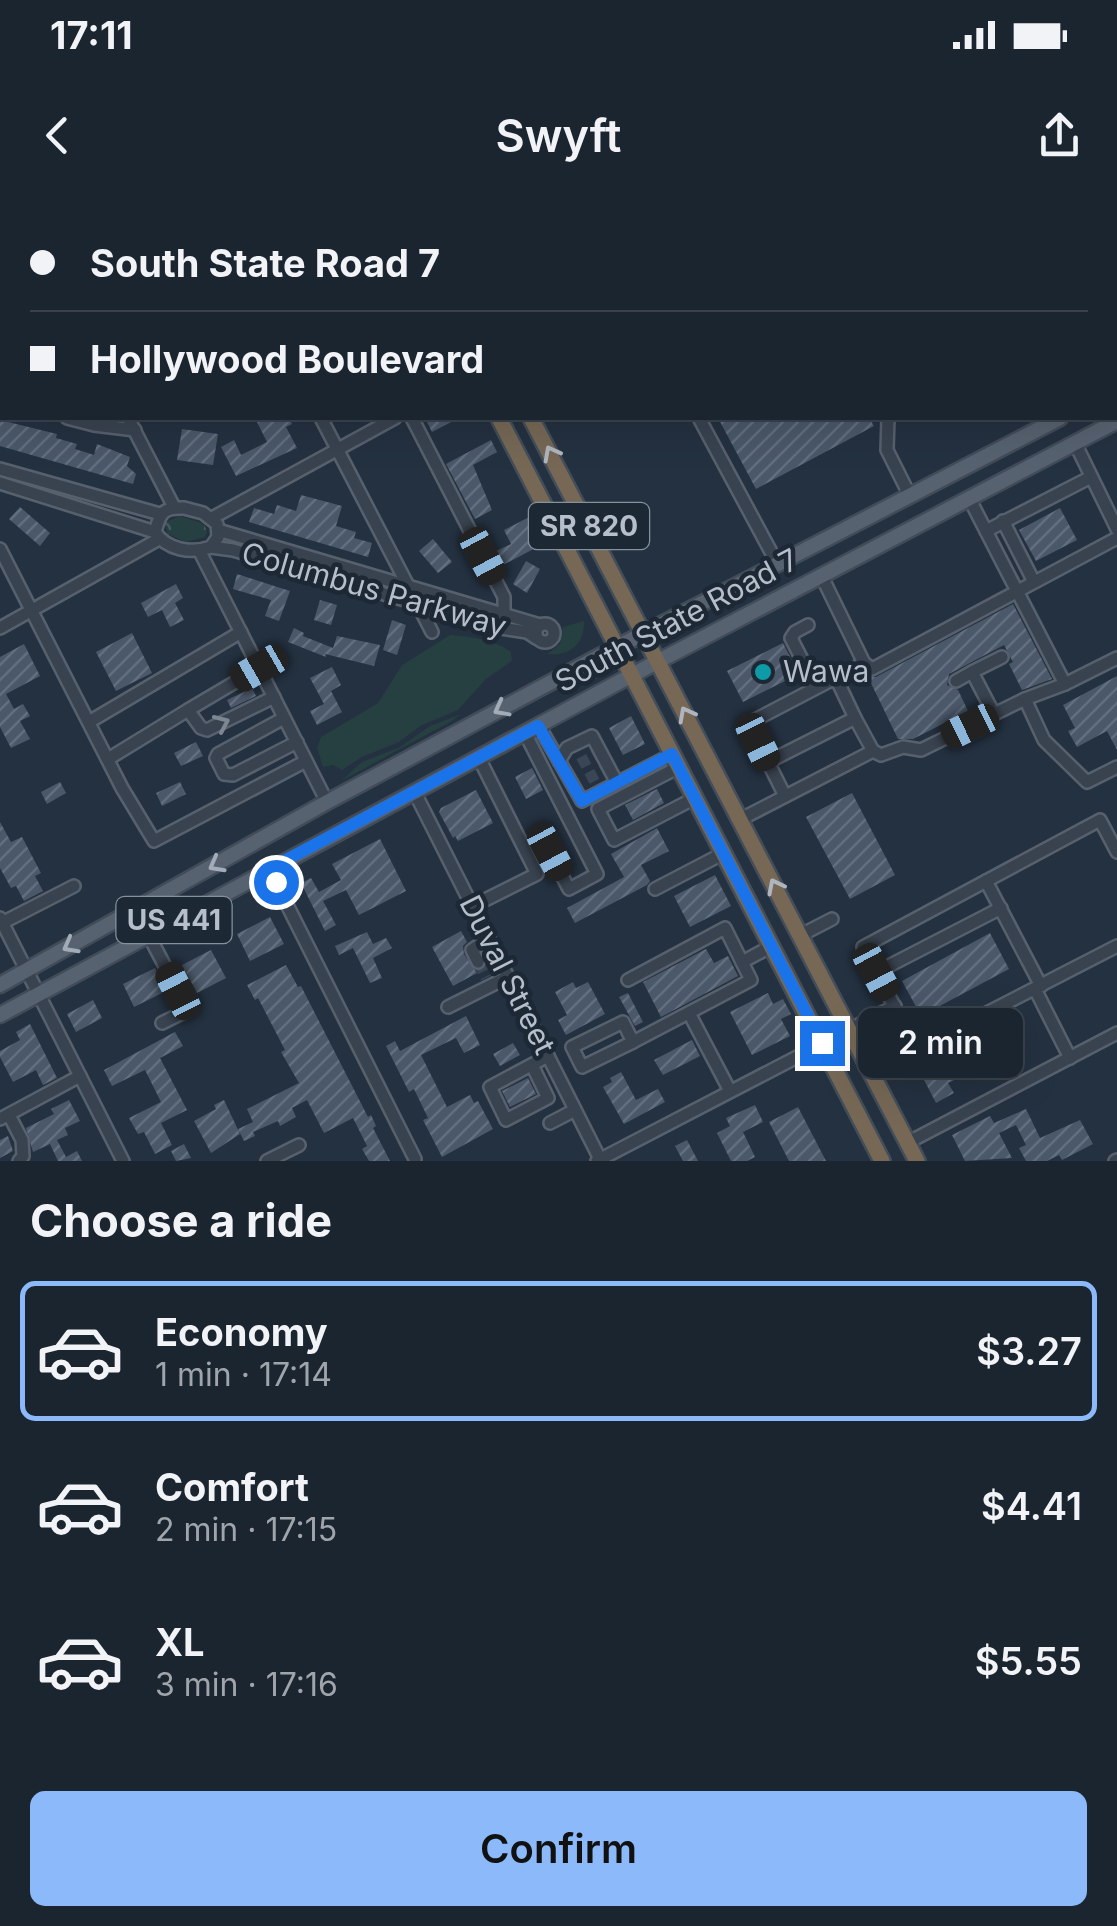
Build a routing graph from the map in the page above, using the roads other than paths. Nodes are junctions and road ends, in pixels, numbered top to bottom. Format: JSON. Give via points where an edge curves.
{"nodes":[{"id":1,"x":75,"y":420,"type":"edge"},
{"id":2,"x":322,"y":420,"type":"edge"},
{"id":3,"x":391,"y":420,"type":"edge"},
{"id":4,"x":413,"y":420,"type":"edge"},
{"id":5,"x":500,"y":420,"type":"edge"},
{"id":6,"x":536,"y":420,"type":"edge"},
{"id":7,"x":701,"y":420,"type":"edge"},
{"id":8,"x":888,"y":420,"type":"edge"},
{"id":9,"x":1054,"y":420,"type":"edge"},
{"id":10,"x":1117,"y":421,"type":"edge"},
{"id":11,"x":132,"y":424,"type":"edge"},
{"id":12,"x":1075,"y":443,"type":"junction"},
{"id":13,"x":337,"y":447,"type":"junction"},
{"id":14,"x":0,"y":469,"type":"edge"},
{"id":15,"x":1092,"y":477,"type":"junction"},
{"id":16,"x":0,"y":483,"type":"edge"},
{"id":17,"x":910,"y":494,"type":"junction"},
{"id":18,"x":969,"y":498,"type":"junction"},
{"id":19,"x":174,"y":508,"type":"junction"},
{"id":20,"x":160,"y":514,"type":"junction"},
{"id":21,"x":212,"y":518,"type":"junction"},
{"id":22,"x":1004,"y":521,"type":"junction"},
{"id":23,"x":1117,"y":528,"type":"edge"},
{"id":24,"x":218,"y":530,"type":"junction"},
{"id":25,"x":986,"y":531,"type":"junction"},
{"id":26,"x":157,"y":536,"type":"junction"},
{"id":27,"x":1117,"y":538,"type":"edge"},
{"id":28,"x":0,"y":549,"type":"edge"},
{"id":29,"x":205,"y":549,"type":"junction"},
{"id":30,"x":778,"y":563,"type":"junction"},
{"id":31,"x":821,"y":576,"type":"junction"},
{"id":32,"x":1033,"y":580,"type":"junction"},
{"id":33,"x":410,"y":588,"type":"junction"},
{"id":34,"x":1018,"y":589,"type":"junction"},
{"id":35,"x":418,"y":604,"type":"junction"},
{"id":36,"x":32,"y":611,"type":"junction"},
{"id":37,"x":504,"y":615,"type":"junction"},
{"id":38,"x":808,"y":625,"type":"dead end"},
{"id":39,"x":0,"y":628,"type":"edge"},
{"id":40,"x":241,"y":632,"type":"junction"},
{"id":41,"x":432,"y":632,"type":"dead end"},
{"id":42,"x":644,"y":632,"type":"junction"},
{"id":43,"x":617,"y":646,"type":"junction"},
{"id":44,"x":1002,"y":657,"type":"dead end"},
{"id":45,"x":1117,"y":658,"type":"edge"},
{"id":46,"x":658,"y":661,"type":"junction"},
{"id":47,"x":864,"y":663,"type":"junction"},
{"id":48,"x":259,"y":668,"type":"junction"},
{"id":49,"x":972,"y":672,"type":"junction"},
{"id":50,"x":632,"y":675,"type":"junction"},
{"id":51,"x":836,"y":678,"type":"junction"},
{"id":52,"x":956,"y":681,"type":"dead end"},
{"id":53,"x":1065,"y":684,"type":"junction"},
{"id":54,"x":816,"y":688,"type":"junction"},
{"id":55,"x":274,"y":697,"type":"junction"},
{"id":56,"x":1024,"y":699,"type":"junction"},
{"id":57,"x":188,"y":710,"type":"junction"},
{"id":58,"x":994,"y":714,"type":"junction"},
{"id":59,"x":284,"y":718,"type":"junction"},
{"id":60,"x":855,"y":718,"type":"junction"},
{"id":61,"x":89,"y":722,"type":"junction"},
{"id":62,"x":532,"y":729,"type":"junction"},
{"id":63,"x":297,"y":742,"type":"junction"},
{"id":64,"x":873,"y":751,"type":"junction"},
{"id":65,"x":478,"y":758,"type":"junction"},
{"id":66,"x":108,"y":759,"type":"junction"},
{"id":67,"x":676,"y":760,"type":"junction"},
{"id":68,"x":306,"y":761,"type":"junction"},
{"id":69,"x":768,"y":762,"type":"junction"},
{"id":70,"x":579,"y":764,"type":"tunnel mouth"},
{"id":71,"x":562,"y":766,"type":"junction"},
{"id":72,"x":1117,"y":767,"type":"edge"},
{"id":73,"x":587,"y":779,"type":"tunnel mouth"},
{"id":74,"x":617,"y":783,"type":"junction"},
{"id":75,"x":573,"y":786,"type":"junction"},
{"id":76,"x":414,"y":792,"type":"junction"},
{"id":77,"x":786,"y":796,"type":"junction"},
{"id":78,"x":695,"y":798,"type":"junction"},
{"id":79,"x":327,"y":802,"type":"junction"},
{"id":80,"x":741,"y":819,"type":"junction"},
{"id":81,"x":540,"y":834,"type":"dead end"},
{"id":82,"x":1117,"y":852,"type":"edge"},
{"id":83,"x":724,"y":853,"type":"junction"},
{"id":84,"x":269,"y":869,"type":"junction"},
{"id":85,"x":986,"y":881,"type":"junction"},
{"id":86,"x":74,"y":886,"type":"dead end"},
{"id":87,"x":655,"y":889,"type":"dead end"},
{"id":88,"x":472,"y":906,"type":"junction"},
{"id":89,"x":1000,"y":908,"type":"junction"},
{"id":90,"x":832,"y":919,"type":"dead end"},
{"id":91,"x":1,"y":922,"type":"edge"},
{"id":92,"x":148,"y":934,"type":"junction"},
{"id":93,"x":801,"y":935,"type":"junction"},
{"id":94,"x":489,"y":938,"type":"junction"},
{"id":95,"x":772,"y":946,"type":"junction"},
{"id":96,"x":1117,"y":946,"type":"edge"},
{"id":97,"x":478,"y":962,"type":"dead end"},
{"id":98,"x":742,"y":962,"type":"junction"},
{"id":99,"x":26,"y":970,"type":"junction"},
{"id":100,"x":876,"y":972,"type":"junction"},
{"id":101,"x":508,"y":977,"type":"junction"},
{"id":102,"x":628,"y":980,"type":"dead end"},
{"id":103,"x":0,"y":985,"type":"edge"},
{"id":104,"x":1038,"y":987,"type":"junction"},
{"id":105,"x":38,"y":993,"type":"junction"},
{"id":106,"x":895,"y":1006,"type":"junction"},
{"id":107,"x":448,"y":1007,"type":"dead end"},
{"id":108,"x":690,"y":1013,"type":"junction"},
{"id":109,"x":0,"y":1015,"type":"edge"},
{"id":110,"x":162,"y":1023,"type":"dead end"},
{"id":111,"x":850,"y":1030,"type":"junction"},
{"id":112,"x":1117,"y":1033,"type":"edge"},
{"id":113,"x":633,"y":1042,"type":"junction"},
{"id":114,"x":822,"y":1043,"type":"junction"},
{"id":115,"x":548,"y":1056,"type":"junction"},
{"id":116,"x":1070,"y":1058,"type":"junction"},
{"id":117,"x":532,"y":1065,"type":"junction"},
{"id":118,"x":582,"y":1067,"type":"junction"},
{"id":119,"x":80,"y":1076,"type":"junction"},
{"id":120,"x":562,"y":1083,"type":"junction"},
{"id":121,"x":730,"y":1091,"type":"junction"},
{"id":122,"x":575,"y":1110,"type":"junction"},
{"id":123,"x":4,"y":1117,"type":"edge"},
{"id":124,"x":550,"y":1123,"type":"dead end"},
{"id":125,"x":908,"y":1142,"type":"junction"},
{"id":126,"x":299,"y":1144,"type":"dead end"},
{"id":127,"x":415,"y":1159,"type":"edge"},
{"id":128,"x":598,"y":1160,"type":"edge"},
{"id":129,"x":19,"y":1161,"type":"edge"},
{"id":130,"x":124,"y":1161,"type":"edge"},
{"id":131,"x":267,"y":1161,"type":"edge"},
{"id":132,"x":882,"y":1161,"type":"edge"},
{"id":133,"x":917,"y":1161,"type":"edge"}],
"edges":[{"from":1,"to":11,"type":"street"},
{"from":2,"to":13,"type":"street"},
{"from":3,"to":13,"type":"street"},
{"from":4,"to":37,"type":"street","via":[[504,596]]},
{"from":5,"to":43,"type":"highway","number":"SR 820"},
{"from":42,"to":6,"type":"highway","number":"SR 820","one_way":true},
{"from":7,"to":30,"type":"street"},
{"from":8,"to":17,"type":"street","via":[[887,450]]},
{"from":9,"to":17,"type":"main road","name":"South State Road 7","number":"US 441"},
{"from":10,"to":12,"type":"main road","name":"South State Road 7","number":"US 441"},
{"from":11,"to":19,"type":"street"},
{"from":12,"to":15,"type":"street"},
{"from":12,"to":18,"type":"main road","name":"South State Road 7","number":"US 441"},
{"from":13,"to":21,"type":"street"},
{"from":13,"to":33,"type":"street"},
{"from":14,"to":20,"type":"street"},
{"from":15,"to":22,"type":"street"},
{"from":15,"to":23,"type":"street"},
{"from":16,"to":26,"type":"street"},
{"from":17,"to":30,"type":"main road","name":"South State Road 7","number":"US 441"},
{"from":18,"to":25,"type":"street"},
{"from":18,"to":31,"type":"main road","name":"South State Road 7","number":"US 441"},
{"from":19,"to":20,"type":"street"},
{"from":19,"to":21,"type":"street"},
{"from":20,"to":26,"type":"street"},
{"from":21,"to":24,"type":"street"},
{"from":22,"to":25,"type":"street"},
{"from":22,"to":32,"type":"street"},
{"from":24,"to":29,"type":"street"},
{"from":24,"to":33,"type":"street","name":"Columbus Parkway"},
{"from":25,"to":34,"type":"street"},
{"from":26,"to":29,"type":"street","name":"Columbus Parkway","via":[[185,550]]},
{"from":26,"to":36,"type":"street"},
{"from":27,"to":32,"type":"street"},
{"from":28,"to":36,"type":"street"},
{"from":29,"to":35,"type":"street","name":"Columbus Parkway","via":[[220,546]]},
{"from":29,"to":40,"type":"street"},
{"from":30,"to":42,"type":"main road","name":"South State Road 7","number":"US 441"},
{"from":31,"to":46,"type":"main road","name":"South State Road 7","number":"US 441"},
{"from":31,"to":47,"type":"street"},
{"from":32,"to":34,"type":"street"},
{"from":33,"to":35,"type":"street"},
{"from":33,"to":37,"type":"street","name":"Columbus Parkway"},
{"from":34,"to":47,"type":"street","via":[[872,669]]},
{"from":34,"to":53,"type":"street"},
{"from":35,"to":37,"type":"street","name":"Columbus Parkway","via":[[501,628],[538,631]]},
{"from":35,"to":41,"type":"street"},
{"from":36,"to":39,"type":"street"},
{"from":36,"to":61,"type":"street"},
{"from":38,"to":54,"type":"street","via":[[791,638]]},
{"from":40,"to":48,"type":"street"},
{"from":40,"to":61,"type":"street"},
{"from":42,"to":43,"type":"main road","name":"South State Road 7","number":"US 441"},
{"from":42,"to":46,"type":"highway","number":"SR 820"},
{"from":43,"to":50,"type":"highway","number":"SR 820"},
{"from":43,"to":79,"type":"main road","name":"South State Road 7","number":"US 441","one_way":true},
{"from":44,"to":49,"type":"street"},
{"from":45,"to":53,"type":"street"},
{"from":46,"to":50,"type":"main road","name":"South State Road 7","number":"US 441"},
{"from":80,"to":46,"type":"highway","number":"SR 820","one_way":true},
{"from":47,"to":51,"type":"street"},
{"from":48,"to":55,"type":"street"},
{"from":48,"to":57,"type":"street"},
{"from":49,"to":52,"type":"street"},
{"from":49,"to":58,"type":"street"},
{"from":50,"to":62,"type":"main road","name":"South State Road 7","number":"US 441"},
{"from":50,"to":67,"type":"highway","number":"SR 820"},
{"from":51,"to":54,"type":"street"},
{"from":51,"to":60,"type":"street"},
{"from":53,"to":56,"type":"street"},
{"from":54,"to":69,"type":"street","via":[[749,723]]},
{"from":57,"to":55,"type":"street","one_way":true,"via":[[207,730]]},
{"from":55,"to":59,"type":"street"},
{"from":56,"to":58,"type":"street"},
{"from":56,"to":72,"type":"street","via":[[1044,740],[1087,782]]},
{"from":57,"to":66,"type":"street"},
{"from":58,"to":64,"type":"street","via":[[921,750]]},
{"from":59,"to":63,"type":"street"},
{"from":59,"to":63,"type":"street","via":[[218,754],[218,765],[233,775]]},
{"from":60,"to":64,"type":"street"},
{"from":60,"to":69,"type":"street"},
{"from":61,"to":66,"type":"street"},
{"from":62,"to":65,"type":"main road","name":"South State Road 7","number":"US 441"},
{"from":62,"to":71,"type":"street"},
{"from":62,"to":81,"type":"street","via":[[598,874],[569,889]]},
{"from":63,"to":68,"type":"street"},
{"from":64,"to":77,"type":"street"},
{"from":65,"to":76,"type":"main road","name":"South State Road 7","number":"US 441"},
{"from":65,"to":88,"type":"street","via":[[536,874]]},
{"from":66,"to":68,"type":"street","via":[[154,842]]},
{"from":67,"to":74,"type":"street"},
{"from":67,"to":78,"type":"highway","number":"SR 820"},
{"from":67,"to":78,"type":"street","via":[[598,809],[614,840]]},
{"from":68,"to":79,"type":"street"},
{"from":69,"to":77,"type":"street"},
{"from":70,"to":71,"type":"street"},
{"from":71,"to":74,"type":"street","via":[[568,748],[592,736]]},
{"from":71,"to":75,"type":"street"},
{"from":73,"to":75,"type":"street"},
{"from":74,"to":75,"type":"street","via":[[582,801]]},
{"from":76,"to":84,"type":"main road","name":"South State Road 7","number":"US 441"},
{"from":76,"to":88,"type":"street","name":"Duval Street"},
{"from":77,"to":80,"type":"street"},
{"from":78,"to":83,"type":"highway","number":"SR 820"},
{"from":79,"to":99,"type":"main road","name":"South State Road 7","number":"US 441","one_way":true},
{"from":93,"to":80,"type":"highway","number":"SR 820","one_way":true},
{"from":82,"to":85,"type":"street","via":[[1100,820]]},
{"from":83,"to":87,"type":"street"},
{"from":83,"to":95,"type":"highway","number":"SR 820"},
{"from":84,"to":92,"type":"main road","name":"South State Road 7","number":"US 441"},
{"from":84,"to":127,"type":"street"},
{"from":85,"to":89,"type":"street"},
{"from":85,"to":100,"type":"street","via":[[863,946]]},
{"from":86,"to":91,"type":"street"},
{"from":88,"to":94,"type":"street","name":"Duval Street"},
{"from":89,"to":100,"type":"street"},
{"from":89,"to":104,"type":"street"},
{"from":90,"to":93,"type":"street"},
{"from":91,"to":99,"type":"street"},
{"from":92,"to":105,"type":"main road","name":"South State Road 7","number":"US 441"},
{"from":92,"to":110,"type":"street","via":[[188,1010]]},
{"from":93,"to":111,"type":"highway","number":"SR 820"},
{"from":94,"to":97,"type":"street","via":[[472,950]]},
{"from":94,"to":101,"type":"street","name":"Duval Street"},
{"from":95,"to":98,"type":"street"},
{"from":95,"to":114,"type":"highway","number":"SR 820"},
{"from":96,"to":104,"type":"street"},
{"from":98,"to":102,"type":"street","via":[[725,928]]},
{"from":98,"to":108,"type":"street","via":[[751,980]]},
{"from":99,"to":103,"type":"main road","name":"South State Road 7","number":"US 441"},
{"from":99,"to":105,"type":"street"},
{"from":100,"to":106,"type":"street"},
{"from":101,"to":107,"type":"street"},
{"from":101,"to":115,"type":"street","name":"Duval Street"},
{"from":104,"to":106,"type":"street","via":[[917,1048]]},
{"from":104,"to":116,"type":"street"},
{"from":105,"to":109,"type":"main road","name":"South State Road 7","number":"US 441"},
{"from":105,"to":119,"type":"street"},
{"from":106,"to":111,"type":"street"},
{"from":108,"to":113,"type":"street"},
{"from":108,"to":121,"type":"street"},
{"from":111,"to":114,"type":"street"},
{"from":111,"to":125,"type":"highway","number":"SR 820"},
{"from":112,"to":116,"type":"street"},
{"from":113,"to":118,"type":"street"},
{"from":113,"to":118,"type":"street","via":[[623,1022],[572,1047]]},
{"from":114,"to":121,"type":"street"},
{"from":114,"to":132,"type":"highway","number":"SR 820"},
{"from":115,"to":117,"type":"street"},
{"from":115,"to":120,"type":"street","name":"Duval Street"},
{"from":116,"to":125,"type":"street"},
{"from":117,"to":117,"type":"street","via":[[490,1087],[506,1120],[548,1098]]},
{"from":118,"to":120,"type":"street"},
{"from":119,"to":123,"type":"street"},
{"from":119,"to":130,"type":"street"},
{"from":120,"to":122,"type":"street","name":"Duval Street"},
{"from":121,"to":128,"type":"street"},
{"from":122,"to":124,"type":"street"},
{"from":122,"to":128,"type":"street","name":"Duval Street"},
{"from":123,"to":129,"type":"street","via":[[22,1140]]},
{"from":125,"to":133,"type":"highway","number":"SR 820"},
{"from":126,"to":131,"type":"street"}]}
